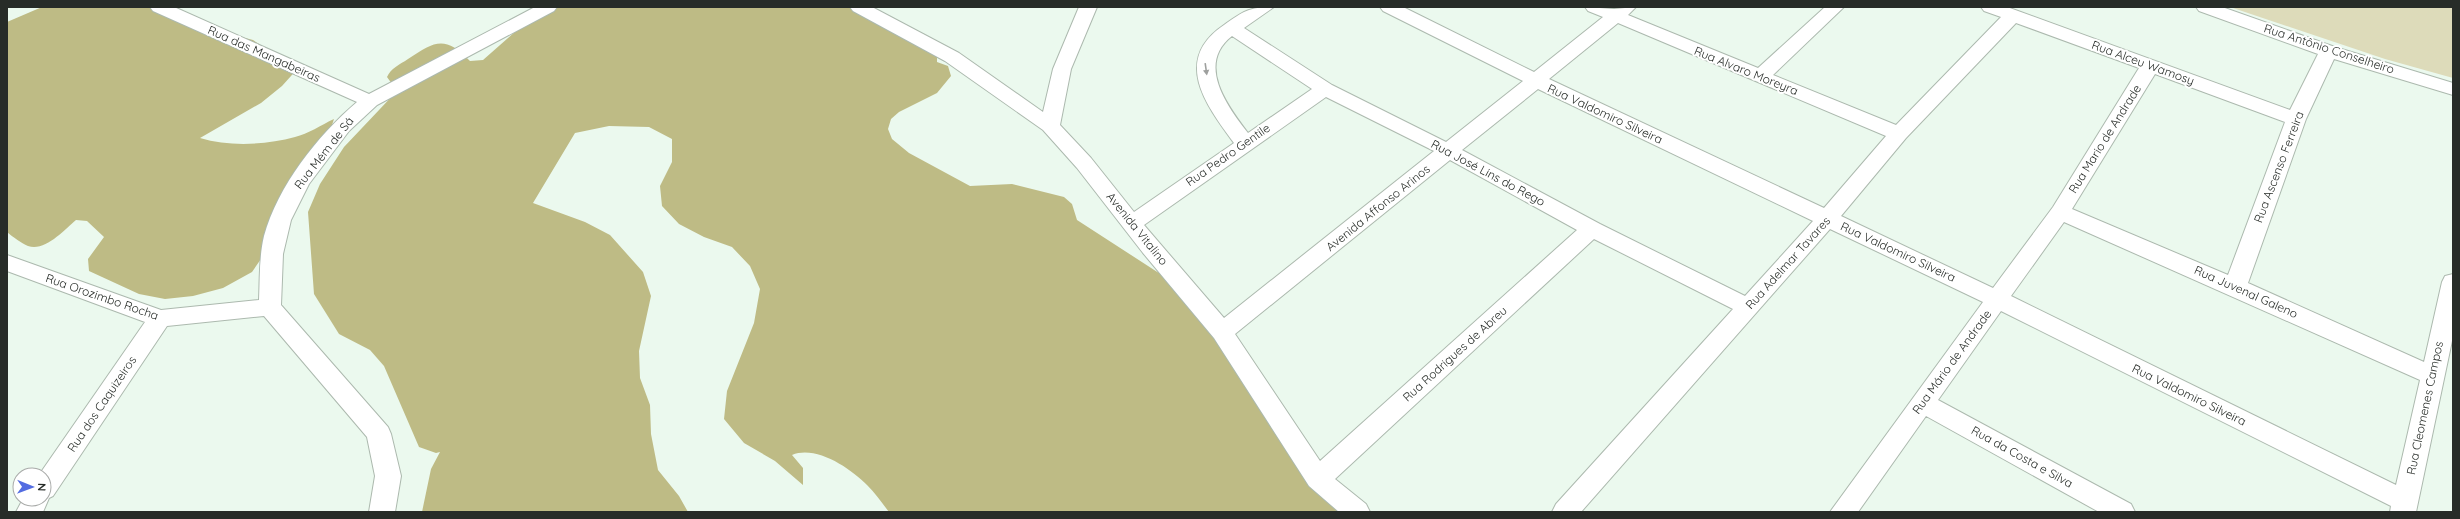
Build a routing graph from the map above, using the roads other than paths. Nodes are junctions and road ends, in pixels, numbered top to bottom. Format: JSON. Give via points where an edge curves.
{"nodes":[{"id":1,"x":159,"y":7,"type":"edge"},
{"id":2,"x":548,"y":7,"type":"edge"},
{"id":3,"x":859,"y":7,"type":"edge"},
{"id":4,"x":1088,"y":7,"type":"edge"},
{"id":5,"x":1265,"y":7,"type":"edge"},
{"id":6,"x":1389,"y":7,"type":"edge"},
{"id":7,"x":1594,"y":7,"type":"edge"},
{"id":8,"x":1835,"y":7,"type":"edge"},
{"id":9,"x":1990,"y":7,"type":"edge"},
{"id":10,"x":2205,"y":7,"type":"edge"},
{"id":11,"x":1621,"y":12,"type":"edge"},
{"id":12,"x":2012,"y":16,"type":"junction"},
{"id":13,"x":1233,"y":29,"type":"junction"},
{"id":14,"x":2328,"y":51,"type":"junction"},
{"id":15,"x":2150,"y":66,"type":"junction"},
{"id":16,"x":1760,"y":77,"type":"junction"},
{"id":17,"x":1537,"y":82,"type":"junction"},
{"id":18,"x":1325,"y":88,"type":"junction"},
{"id":19,"x":2453,"y":89,"type":"edge"},
{"id":20,"x":370,"y":101,"type":"junction"},
{"id":21,"x":2296,"y":119,"type":"junction"},
{"id":22,"x":1050,"y":126,"type":"junction"},
{"id":23,"x":1899,"y":134,"type":"junction"},
{"id":24,"x":1245,"y":143,"type":"junction"},
{"id":25,"x":1449,"y":151,"type":"junction"},
{"id":26,"x":2060,"y":212,"type":"junction"},
{"id":27,"x":1827,"y":219,"type":"junction"},
{"id":28,"x":1132,"y":222,"type":"junction"},
{"id":29,"x":1592,"y":229,"type":"junction"},
{"id":30,"x":7,"y":263,"type":"edge"},
{"id":31,"x":2453,"y":282,"type":"edge"},
{"id":32,"x":2235,"y":287,"type":"junction"},
{"id":33,"x":1996,"y":299,"type":"junction"},
{"id":34,"x":270,"y":307,"type":"junction"},
{"id":35,"x":1748,"y":307,"type":"junction"},
{"id":36,"x":160,"y":318,"type":"junction"},
{"id":37,"x":1222,"y":332,"type":"junction"},
{"id":38,"x":2431,"y":375,"type":"junction"},
{"id":39,"x":1923,"y":403,"type":"junction"},
{"id":40,"x":52,"y":478,"type":"edge"},
{"id":41,"x":1318,"y":479,"type":"junction"},
{"id":42,"x":2404,"y":507,"type":"edge"},
{"id":43,"x":2120,"y":511,"type":"edge"},
{"id":44,"x":382,"y":512,"type":"edge"},
{"id":45,"x":1357,"y":512,"type":"edge"},
{"id":46,"x":1565,"y":512,"type":"edge"},
{"id":47,"x":1843,"y":512,"type":"edge"}],
"edges":[{"from":1,"to":20,"type":"street","name":"Rua das Mangabeiras"},
{"from":2,"to":20,"type":"street","name":"Rua Mém de Sá"},
{"from":3,"to":22,"type":"street","name":"Avenida Vitalino","via":[[952,57]]},
{"from":4,"to":22,"type":"street","via":[[1062,69]]},
{"from":5,"to":13,"type":"street"},
{"from":6,"to":17,"type":"street","name":"Rua Valdomiro Silveira"},
{"from":7,"to":11,"type":"street","name":"Rua Alvaro Moreyra"},
{"from":8,"to":16,"type":"street"},
{"from":9,"to":12,"type":"street","name":"Rua Alceu Wamosy"},
{"from":10,"to":14,"type":"street","name":"Rua Antônio Conselheiro"},
{"from":11,"to":16,"type":"street","name":"Rua Alvaro Moreyra"},
{"from":11,"to":17,"type":"street","name":"Avenida Affonso Arinos"},
{"from":12,"to":15,"type":"street","name":"Rua Alceu Wamosy"},
{"from":12,"to":23,"type":"street","name":"Rua Adelmar Tavares"},
{"from":13,"to":18,"type":"street","name":"Rua José Lins do Rego"},
{"from":13,"to":24,"type":"street","one_way":true,"via":[[1216,40],[1206,54],[1205,69],[1217,104]]},
{"from":14,"to":19,"type":"street","name":"Rua Antônio Conselheiro"},
{"from":14,"to":21,"type":"street","name":"Rua Ascenso Ferreira"},
{"from":15,"to":21,"type":"street","name":"Rua Alceu Wamosy"},
{"from":15,"to":26,"type":"street","name":"Rua Mario de Andrade"},
{"from":16,"to":23,"type":"street","name":"Rua Alvaro Moreyra"},
{"from":17,"to":25,"type":"street","name":"Avenida Affonso Arinos"},
{"from":17,"to":27,"type":"street","name":"Rua Valdomiro Silveira"},
{"from":18,"to":24,"type":"street","name":"Rua Pedro Gentile"},
{"from":18,"to":25,"type":"street","name":"Rua José Lins do Rego"},
{"from":20,"to":34,"type":"street","name":"Rua Mém de Sá","via":[[356,112],[323,150],[294,191],[275,236]]},
{"from":21,"to":32,"type":"street","name":"Rua Ascenso Ferreira"},
{"from":22,"to":28,"type":"street","name":"Avenida Vitalino"},
{"from":23,"to":27,"type":"street","name":"Rua Adelmar Tavares"},
{"from":24,"to":28,"type":"street","name":"Rua Pedro Gentile"},
{"from":25,"to":29,"type":"street","name":"Rua José Lins do Rego"},
{"from":25,"to":37,"type":"street","name":"Avenida Affonso Arinos"},
{"from":26,"to":32,"type":"street","name":"Rua Juvenal Galeno"},
{"from":26,"to":33,"type":"street","name":"Rua Mário de Andrade"},
{"from":27,"to":33,"type":"street","name":"Rua Valdomiro Silveira"},
{"from":27,"to":35,"type":"street","name":"Rua Adelmar Tavares"},
{"from":28,"to":37,"type":"street","name":"Avenida Vitalino"},
{"from":29,"to":35,"type":"street","name":"Rua José Lins do Rego"},
{"from":29,"to":41,"type":"street","name":"Rua Rodrigues de Abreu"},
{"from":30,"to":36,"type":"street","name":"Rua Orozimbo Rocha"},
{"from":31,"to":38,"type":"street","name":"Rua Cleomenes Campos"},
{"from":32,"to":38,"type":"street","name":"Rua Juvenal Galeno"},
{"from":33,"to":39,"type":"street","name":"Rua Mário de Andrade"},
{"from":33,"to":42,"type":"street","name":"Rua Valdomiro Silveira"},
{"from":34,"to":36,"type":"street","name":"Rua Orozimbo Rocha"},
{"from":34,"to":44,"type":"street","via":[[379,434],[388,476]]},
{"from":35,"to":46,"type":"street","name":"Rua Adelmar Tavares"},
{"from":36,"to":40,"type":"street","name":"Rua dos Caquizeiros"},
{"from":37,"to":41,"type":"street","name":"Avenida Vitalino"},
{"from":38,"to":42,"type":"street","name":"Rua Cleomenes Campos"},
{"from":39,"to":43,"type":"street","name":"Rua da Costa e Silva"},
{"from":39,"to":47,"type":"street","name":"Rua Mário de Andrade"},
{"from":41,"to":45,"type":"street","name":"Avenida Vitalino"}]}
